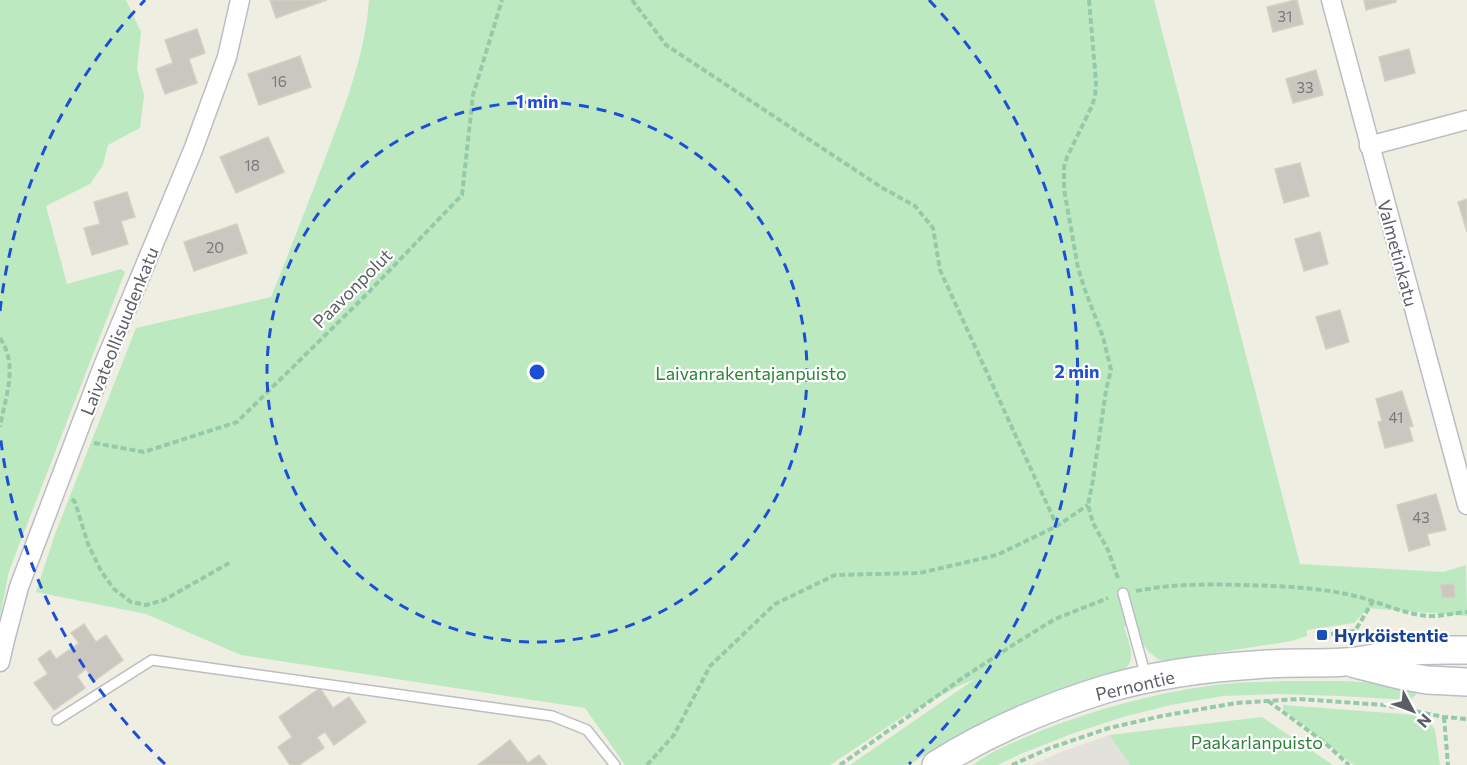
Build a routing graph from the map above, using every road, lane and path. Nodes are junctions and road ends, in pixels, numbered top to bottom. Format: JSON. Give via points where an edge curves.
{"nodes":[{"id":1,"x":240,"y":0,"type":"edge"},
{"id":2,"x":502,"y":0,"type":"edge"},
{"id":3,"x":632,"y":0,"type":"edge"},
{"id":4,"x":1089,"y":0,"type":"edge"},
{"id":5,"x":1331,"y":0,"type":"edge"},
{"id":6,"x":1467,"y":120,"type":"edge"},
{"id":7,"x":1369,"y":146,"type":"junction"},
{"id":8,"x":0,"y":338,"type":"edge"},
{"id":9,"x":0,"y":427,"type":"edge"},
{"id":10,"x":75,"y":440,"type":"junction"},
{"id":11,"x":58,"y":484,"type":"junction"},
{"id":12,"x":1088,"y":505,"type":"junction"},
{"id":13,"x":1467,"y":505,"type":"edge"},
{"id":14,"x":1057,"y":526,"type":"junction"},
{"id":15,"x":231,"y":562,"type":"dead end"},
{"id":16,"x":1123,"y":593,"type":"joint"},
{"id":17,"x":1373,"y":601,"type":"dead end"},
{"id":18,"x":1322,"y":635,"type":"dead end"},
{"id":19,"x":1467,"y":650,"type":"edge"},
{"id":20,"x":0,"y":662,"type":"edge"},
{"id":21,"x":1348,"y":662,"type":"junction"},
{"id":22,"x":1147,"y":680,"type":"junction"},
{"id":23,"x":1467,"y":682,"type":"edge"},
{"id":24,"x":1268,"y":701,"type":"junction"},
{"id":25,"x":1444,"y":717,"type":"junction"},
{"id":26,"x":57,"y":720,"type":"dead end"},
{"id":27,"x":1467,"y":720,"type":"edge"},
{"id":28,"x":615,"y":765,"type":"edge"},
{"id":29,"x":647,"y":765,"type":"edge"},
{"id":30,"x":936,"y":765,"type":"edge"},
{"id":31,"x":1012,"y":765,"type":"edge"},
{"id":32,"x":1349,"y":765,"type":"edge"},
{"id":33,"x":1448,"y":765,"type":"edge"}],
"edges":[{"from":1,"to":10,"type":"street","name":"Laivateollisuudenkatu","via":[[227,57],[193,150]]},
{"from":2,"to":10,"type":"path","name":"Paavonpolut","via":[[473,95],[462,195],[454,204],[237,422],[144,452]]},
{"from":3,"to":14,"type":"path","via":[[666,45],[915,206],[933,228],[940,270]]},
{"from":4,"to":12,"type":"path","via":[[1095,96],[1064,167],[1064,189],[1078,268],[1111,370]]},
{"from":5,"to":7,"type":"street","name":"Valmetinkatu"},
{"from":6,"to":7,"type":"street"},
{"from":7,"to":13,"type":"street","name":"Valmetinkatu"},
{"from":8,"to":9,"type":"path","via":[[10,368]]},
{"from":10,"to":11,"type":"street","name":"Laivateollisuudenkatu"},
{"from":11,"to":15,"type":"path","via":[[75,502],[101,572],[131,602],[146,605],[164,600]]},
{"from":11,"to":20,"type":"street","name":"Laivateollisuudenkatu","via":[[19,587]]},
{"from":12,"to":14,"type":"path"},
{"from":12,"to":16,"type":"path"},
{"from":14,"to":29,"type":"path","via":[[997,555],[920,573],[835,575],[775,604],[710,666],[674,735]]},
{"from":16,"to":22,"type":"lane"},
{"from":17,"to":18,"type":"path","via":[[1355,631]]},
{"from":19,"to":21,"type":"street","name":"Pernontie","via":[[1404,652]]},
{"from":21,"to":22,"type":"street","name":"Pernontie","via":[[1255,664]]},
{"from":21,"to":23,"type":"street","name":"Pernontie","via":[[1427,680]]},
{"from":22,"to":30,"type":"street","name":"Pernontie","via":[[1107,689],[1016,723]]},
{"from":24,"to":25,"type":"path","via":[[1299,699],[1384,705]]},
{"from":24,"to":31,"type":"path","via":[[1236,703],[1109,728]]},
{"from":24,"to":32,"type":"path","via":[[1324,741]]},
{"from":25,"to":27,"type":"path"},
{"from":25,"to":33,"type":"path"},
{"from":26,"to":28,"type":"lane","via":[[152,660],[552,716],[587,730]]}]}
